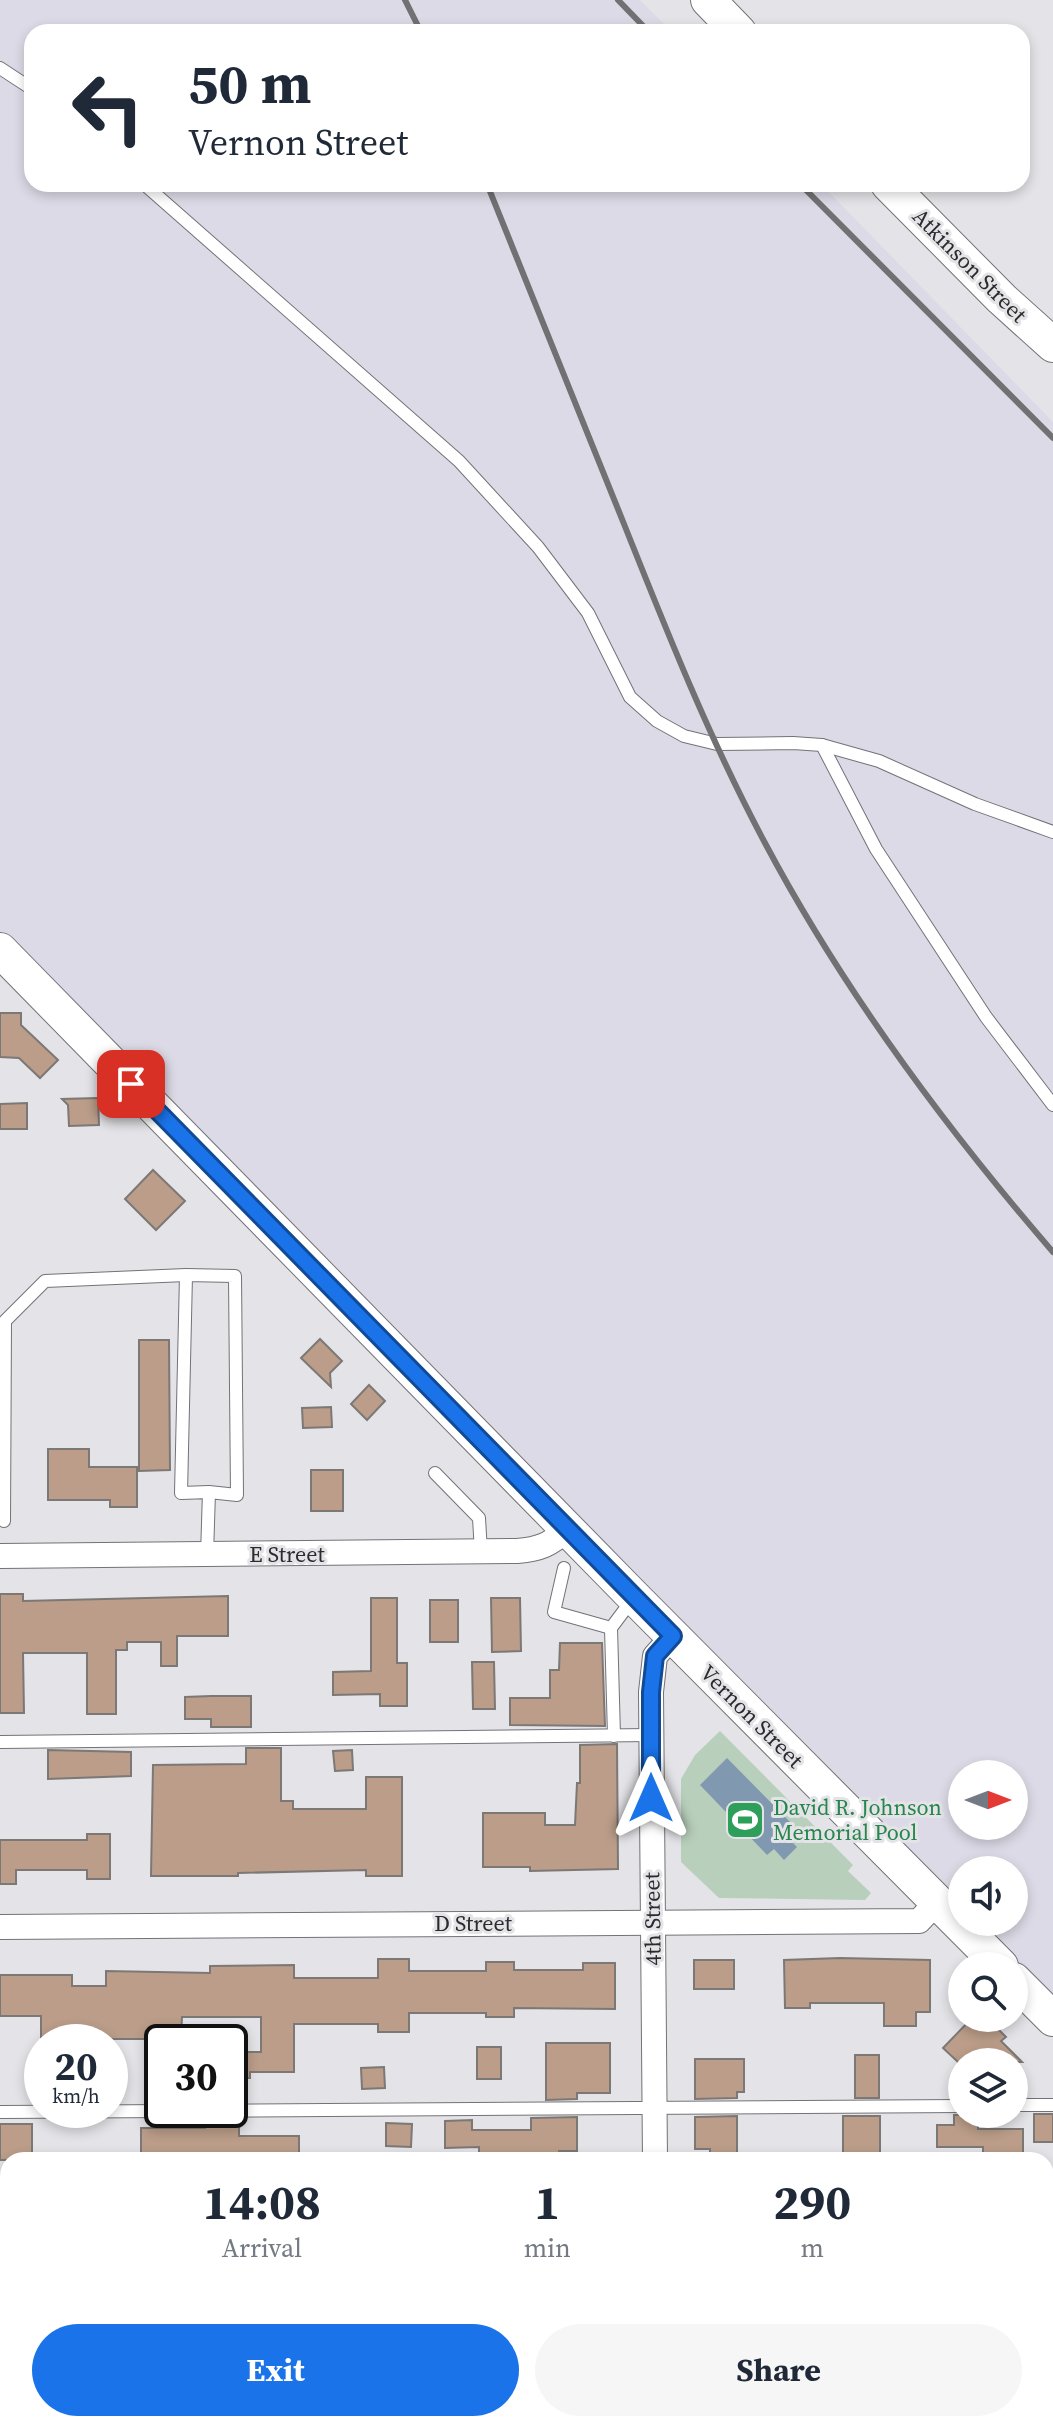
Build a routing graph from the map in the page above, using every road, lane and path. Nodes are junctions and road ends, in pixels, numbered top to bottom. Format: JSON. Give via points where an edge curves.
{"nodes":[{"id":1,"x":708,"y":0,"type":"edge"},
{"id":2,"x":731,"y":24,"type":"edge"},
{"id":3,"x":0,"y":68,"type":"edge"},
{"id":4,"x":24,"y":84,"type":"edge"},
{"id":5,"x":153,"y":192,"type":"edge"},
{"id":6,"x":896,"y":192,"type":"edge"},
{"id":7,"x":1053,"y":345,"type":"edge"},
{"id":8,"x":822,"y":745,"type":"junction"},
{"id":9,"x":1053,"y":832,"type":"edge"},
{"id":10,"x":0,"y":950,"type":"edge"},
{"id":11,"x":1053,"y":1105,"type":"edge"},
{"id":12,"x":186,"y":1275,"type":"junction"},
{"id":13,"x":435,"y":1473,"type":"dead end"},
{"id":14,"x":209,"y":1492,"type":"junction"},
{"id":15,"x":4,"y":1521,"type":"dead end"},
{"id":16,"x":567,"y":1529,"type":"junction"},
{"id":17,"x":481,"y":1552,"type":"junction"},
{"id":18,"x":207,"y":1555,"type":"junction"},
{"id":19,"x":0,"y":1556,"type":"edge"},
{"id":20,"x":564,"y":1568,"type":"dead end"},
{"id":21,"x":634,"y":1597,"type":"junction"},
{"id":22,"x":611,"y":1628,"type":"junction"},
{"id":23,"x":673,"y":1636,"type":"junction"},
{"id":24,"x":651,"y":1735,"type":"junction"},
{"id":25,"x":614,"y":1736,"type":"junction"},
{"id":26,"x":0,"y":1742,"type":"edge"},
{"id":27,"x":937,"y":1902,"type":"junction"},
{"id":28,"x":652,"y":1922,"type":"junction"},
{"id":29,"x":0,"y":1927,"type":"edge"},
{"id":30,"x":987,"y":1952,"type":"edge"},
{"id":31,"x":1028,"y":1994,"type":"edge"},
{"id":32,"x":1053,"y":2019,"type":"edge"},
{"id":33,"x":1028,"y":2105,"type":"edge"},
{"id":34,"x":1053,"y":2105,"type":"edge"},
{"id":35,"x":948,"y":2106,"type":"edge"},
{"id":36,"x":655,"y":2109,"type":"junction"},
{"id":37,"x":0,"y":2112,"type":"edge"},
{"id":38,"x":655,"y":2152,"type":"edge"}],
"edges":[{"from":1,"to":2,"type":"main road"},
{"from":3,"to":4,"type":"lane"},
{"from":5,"to":8,"type":"lane","via":[[459,461],[538,547],[588,613],[630,697],[657,721],[684,736],[717,744]]},
{"from":6,"to":7,"type":"main road","name":"Atkinson Street"},
{"from":8,"to":9,"type":"lane","via":[[879,761]]},
{"from":8,"to":11,"type":"lane","via":[[876,849],[986,1017]]},
{"from":10,"to":16,"type":"main road","name":"Vernon Street"},
{"from":12,"to":14,"type":"lane","via":[[181,1493]]},
{"from":12,"to":14,"type":"lane","via":[[235,1276],[237,1495]]},
{"from":12,"to":15,"type":"lane","via":[[45,1281],[5,1321]]},
{"from":13,"to":17,"type":"lane","via":[[479,1518]]},
{"from":14,"to":18,"type":"lane"},
{"from":16,"to":17,"type":"street","name":"E Street","via":[[539,1549]]},
{"from":16,"to":21,"type":"main road","name":"Vernon Street"},
{"from":17,"to":18,"type":"street","name":"E Street"},
{"from":18,"to":19,"type":"street","name":"E Street"},
{"from":20,"to":22,"type":"lane","via":[[554,1612]]},
{"from":21,"to":22,"type":"lane"},
{"from":21,"to":23,"type":"main road","name":"Vernon Street"},
{"from":22,"to":25,"type":"lane"},
{"from":23,"to":24,"type":"street","name":"4th Street","via":[[655,1656]]},
{"from":23,"to":27,"type":"main road","name":"Vernon Street"},
{"from":24,"to":25,"type":"lane"},
{"from":24,"to":28,"type":"street","name":"4th Street"},
{"from":25,"to":26,"type":"lane"},
{"from":27,"to":28,"type":"street","name":"D Street","via":[[919,1921]]},
{"from":27,"to":30,"type":"main road","name":"Vernon Street"},
{"from":28,"to":29,"type":"street","name":"D Street"},
{"from":28,"to":36,"type":"street","name":"4th Street"},
{"from":31,"to":32,"type":"main road"},
{"from":33,"to":34,"type":"lane"},
{"from":35,"to":36,"type":"lane"},
{"from":36,"to":37,"type":"lane"},
{"from":36,"to":38,"type":"street","name":"4th Street"}]}
